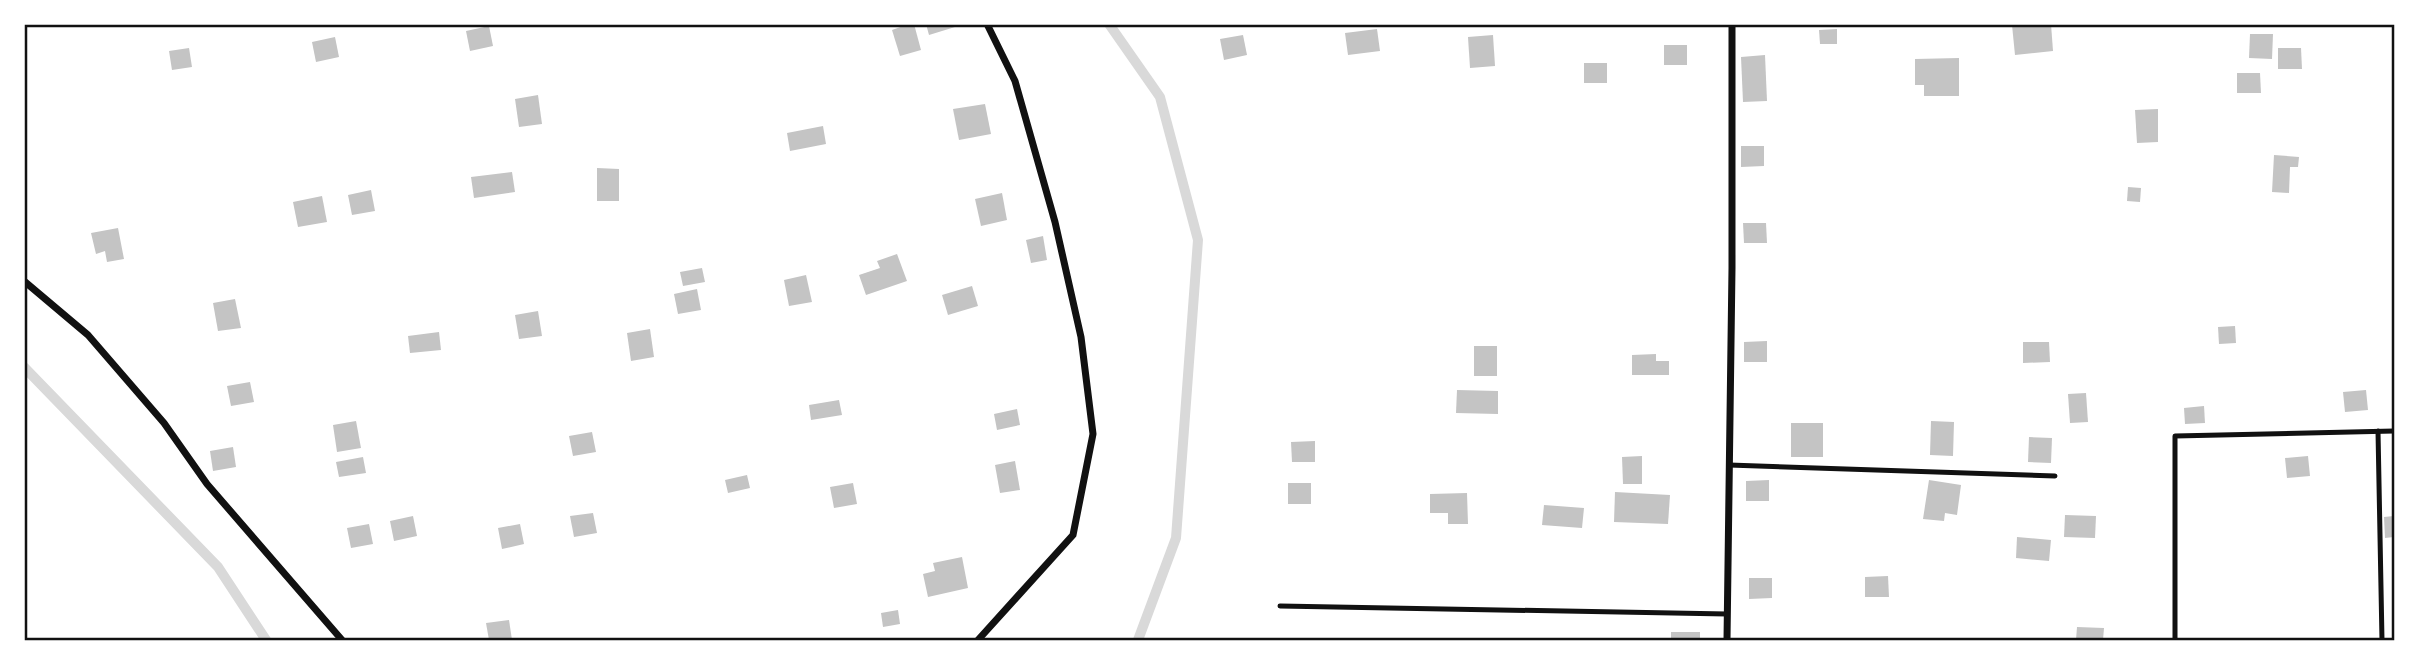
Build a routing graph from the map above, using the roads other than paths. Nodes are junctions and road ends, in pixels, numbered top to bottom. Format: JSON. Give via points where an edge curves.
{"nodes":[{"id":1,"x":987,"y":24,"type":"edge"},
{"id":2,"x":1732,"y":24,"type":"edge"},
{"id":3,"x":24,"y":281,"type":"edge"},
{"id":4,"x":2378,"y":431,"type":"junction"},
{"id":5,"x":2395,"y":431,"type":"edge"},
{"id":6,"x":1729,"y":465,"type":"junction"},
{"id":7,"x":2055,"y":476,"type":"dead end"},
{"id":8,"x":1280,"y":606,"type":"dead end"},
{"id":9,"x":1727,"y":614,"type":"junction"},
{"id":10,"x":342,"y":640,"type":"edge"},
{"id":11,"x":978,"y":640,"type":"edge"},
{"id":12,"x":1727,"y":640,"type":"edge"},
{"id":13,"x":2175,"y":640,"type":"edge"},
{"id":14,"x":2382,"y":640,"type":"edge"}],
"edges":[{"from":1,"to":11,"type":"street","via":[[1016,81],[1055,222],[1082,337],[1093,434],[1073,535]]},
{"from":2,"to":6,"type":"street"},
{"from":3,"to":10,"type":"street","via":[[88,335],[164,423],[207,484]]},
{"from":4,"to":5,"type":"lane"},
{"from":4,"to":13,"type":"lane","via":[[2175,436]]},
{"from":4,"to":14,"type":"lane"},
{"from":6,"to":7,"type":"lane"},
{"from":6,"to":9,"type":"street"},
{"from":8,"to":9,"type":"lane"},
{"from":9,"to":12,"type":"street"}]}
